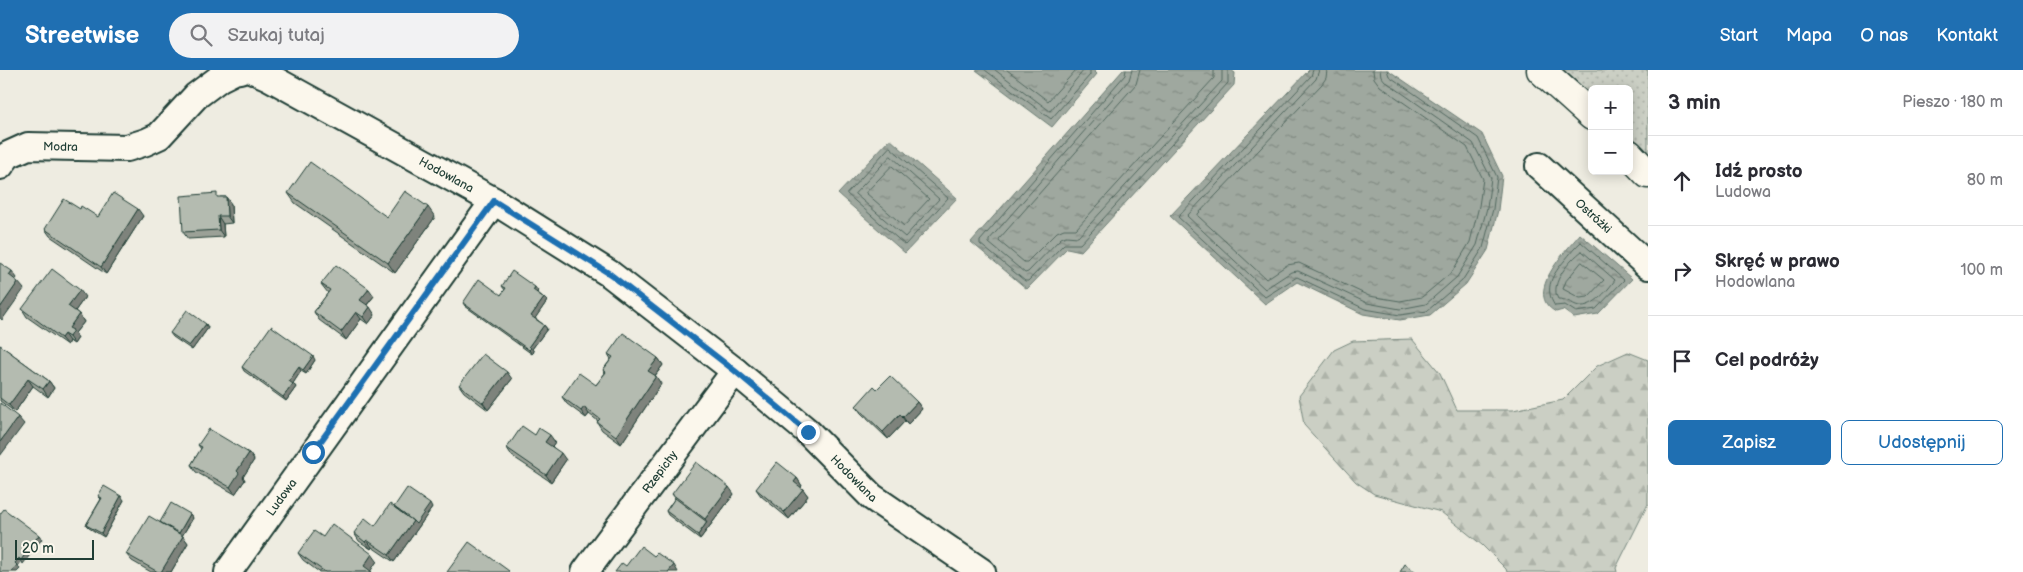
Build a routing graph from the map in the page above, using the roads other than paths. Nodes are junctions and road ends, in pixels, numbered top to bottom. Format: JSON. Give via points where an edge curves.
{"nodes":[{"id":1,"x":240,"y":70,"type":"edge"},
{"id":2,"x":252,"y":70,"type":"edge"},
{"id":3,"x":1541,"y":70,"type":"edge"},
{"id":4,"x":1588,"y":112,"type":"edge"},
{"id":5,"x":1633,"y":158,"type":"edge"},
{"id":6,"x":0,"y":166,"type":"edge"},
{"id":7,"x":1539,"y":166,"type":"dead end"},
{"id":8,"x":1648,"y":174,"type":"edge"},
{"id":9,"x":494,"y":201,"type":"junction"},
{"id":10,"x":1648,"y":266,"type":"edge"},
{"id":11,"x":735,"y":371,"type":"junction"},
{"id":12,"x":228,"y":572,"type":"edge"},
{"id":13,"x":585,"y":572,"type":"edge"},
{"id":14,"x":982,"y":572,"type":"edge"}],
"edges":[{"from":1,"to":6,"type":"street","name":"Modra","via":[[220,78],[196,96],[159,136],[127,148],[28,146],[8,155]]},
{"from":2,"to":9,"type":"street","name":"Hodowlana"},
{"from":3,"to":4,"type":"highway"},
{"from":5,"to":8,"type":"highway"},
{"from":7,"to":10,"type":"street","name":"Ostróżki"},
{"from":9,"to":11,"type":"street","name":"Hodowlana","via":[[610,274]]},
{"from":9,"to":12,"type":"street","name":"Ludowa"},
{"from":11,"to":13,"type":"street","name":"Rzepichy"},
{"from":11,"to":14,"type":"street","name":"Hodowlana","via":[[808,432],[872,497]]}]}
